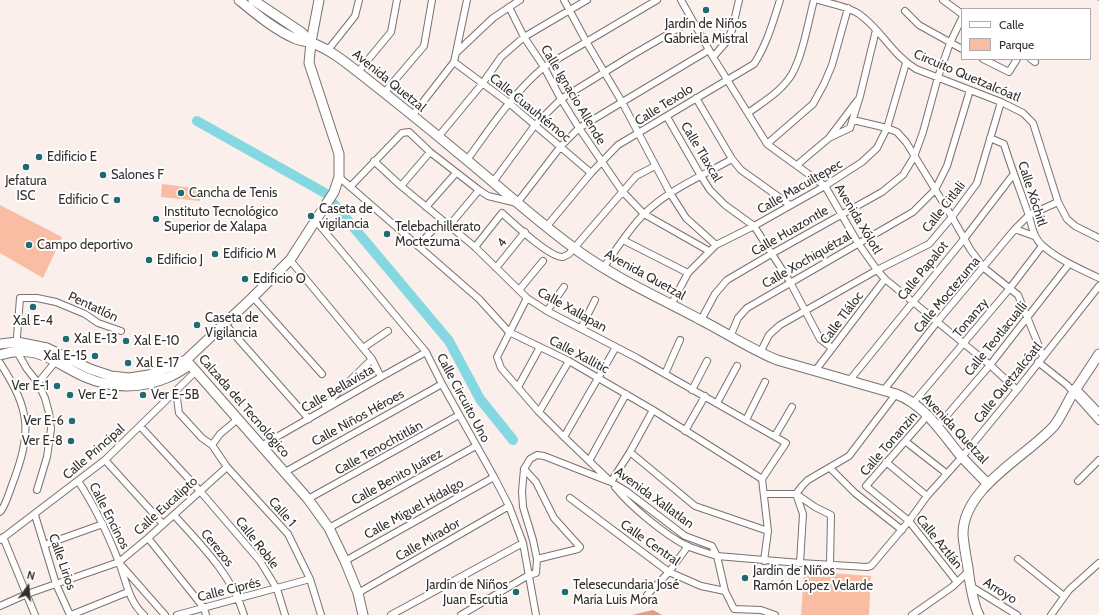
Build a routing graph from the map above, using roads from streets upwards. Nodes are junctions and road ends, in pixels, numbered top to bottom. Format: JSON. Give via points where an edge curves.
{"nodes":[{"id":1,"x":240,"y":0,"type":"edge"},
{"id":2,"x":253,"y":0,"type":"edge"},
{"id":3,"x":319,"y":0,"type":"edge"},
{"id":4,"x":359,"y":0,"type":"edge"},
{"id":5,"x":397,"y":0,"type":"edge"},
{"id":6,"x":432,"y":0,"type":"edge"},
{"id":7,"x":467,"y":0,"type":"edge"},
{"id":8,"x":520,"y":0,"type":"edge"},
{"id":9,"x":564,"y":0,"type":"edge"},
{"id":10,"x":587,"y":0,"type":"edge"},
{"id":11,"x":657,"y":0,"type":"edge"},
{"id":12,"x":681,"y":0,"type":"edge"},
{"id":13,"x":739,"y":0,"type":"edge"},
{"id":14,"x":780,"y":0,"type":"edge"},
{"id":15,"x":814,"y":0,"type":"edge"},
{"id":16,"x":818,"y":0,"type":"edge"},
{"id":17,"x":944,"y":0,"type":"edge"},
{"id":18,"x":508,"y":7,"type":"junction"},
{"id":19,"x":848,"y":8,"type":"junction"},
{"id":20,"x":570,"y":10,"type":"junction"},
{"id":21,"x":905,"y":11,"type":"dead end"},
{"id":22,"x":961,"y":13,"type":"edge"},
{"id":23,"x":961,"y":20,"type":"edge"},
{"id":24,"x":691,"y":21,"type":"junction"},
{"id":25,"x":876,"y":30,"type":"junction"},
{"id":26,"x":524,"y":37,"type":"junction"},
{"id":27,"x":310,"y":42,"type":"junction"},
{"id":28,"x":587,"y":43,"type":"junction"},
{"id":29,"x":950,"y":43,"type":"junction"},
{"id":30,"x":961,"y":48,"type":"edge"},
{"id":31,"x":328,"y":50,"type":"junction"},
{"id":32,"x":709,"y":50,"type":"junction"},
{"id":33,"x":457,"y":52,"type":"junction"},
{"id":34,"x":713,"y":57,"type":"junction"},
{"id":35,"x":985,"y":60,"type":"edge"},
{"id":36,"x":1016,"y":60,"type":"edge"},
{"id":37,"x":454,"y":62,"type":"junction"},
{"id":38,"x":906,"y":63,"type":"junction"},
{"id":39,"x":544,"y":67,"type":"junction"},
{"id":40,"x":358,"y":72,"type":"junction"},
{"id":41,"x":604,"y":72,"type":"junction"},
{"id":42,"x":938,"y":77,"type":"junction"},
{"id":43,"x":728,"y":80,"type":"junction"},
{"id":44,"x":482,"y":84,"type":"junction"},
{"id":45,"x":970,"y":90,"type":"junction"},
{"id":46,"x":384,"y":93,"type":"junction"},
{"id":47,"x":860,"y":96,"type":"junction"},
{"id":48,"x":696,"y":98,"type":"junction"},
{"id":49,"x":561,"y":99,"type":"junction"},
{"id":50,"x":622,"y":102,"type":"junction"},
{"id":51,"x":1001,"y":102,"type":"junction"},
{"id":52,"x":509,"y":103,"type":"junction"},
{"id":53,"x":748,"y":113,"type":"junction"},
{"id":54,"x":412,"y":116,"type":"junction"},
{"id":55,"x":667,"y":117,"type":"junction"},
{"id":56,"x":853,"y":120,"type":"junction"},
{"id":57,"x":536,"y":126,"type":"junction"},
{"id":58,"x":579,"y":128,"type":"junction"},
{"id":59,"x":887,"y":128,"type":"junction"},
{"id":60,"x":638,"y":134,"type":"junction"},
{"id":61,"x":438,"y":137,"type":"junction"},
{"id":62,"x":829,"y":138,"type":"junction"},
{"id":63,"x":990,"y":138,"type":"junction"},
{"id":64,"x":767,"y":144,"type":"junction"},
{"id":65,"x":561,"y":146,"type":"junction"},
{"id":66,"x":430,"y":152,"type":"junction"},
{"id":67,"x":914,"y":157,"type":"junction"},
{"id":68,"x":732,"y":159,"type":"junction"},
{"id":69,"x":467,"y":160,"type":"junction"},
{"id":70,"x":374,"y":161,"type":"junction"},
{"id":71,"x":601,"y":161,"type":"junction"},
{"id":72,"x":797,"y":165,"type":"junction"},
{"id":73,"x":655,"y":166,"type":"junction"},
{"id":74,"x":456,"y":173,"type":"junction"},
{"id":75,"x":591,"y":173,"type":"junction"},
{"id":76,"x":1014,"y":174,"type":"junction"},
{"id":77,"x":701,"y":176,"type":"junction"},
{"id":78,"x":339,"y":177,"type":"junction"},
{"id":79,"x":493,"y":182,"type":"junction"},
{"id":80,"x":350,"y":186,"type":"junction"},
{"id":81,"x":401,"y":186,"type":"junction"},
{"id":82,"x":825,"y":186,"type":"junction"},
{"id":83,"x":479,"y":190,"type":"junction"},
{"id":84,"x":934,"y":190,"type":"junction"},
{"id":85,"x":622,"y":191,"type":"junction"},
{"id":86,"x":670,"y":194,"type":"junction"},
{"id":87,"x":1058,"y":202,"type":"junction"},
{"id":88,"x":517,"y":203,"type":"junction"},
{"id":89,"x":790,"y":205,"type":"junction"},
{"id":90,"x":426,"y":207,"type":"junction"},
{"id":91,"x":644,"y":214,"type":"junction"},
{"id":92,"x":842,"y":214,"type":"junction"},
{"id":93,"x":1029,"y":215,"type":"junction"},
{"id":94,"x":952,"y":217,"type":"junction"},
{"id":95,"x":442,"y":220,"type":"junction"},
{"id":96,"x":316,"y":221,"type":"junction"},
{"id":97,"x":449,"y":226,"type":"junction"},
{"id":98,"x":547,"y":226,"type":"junction"},
{"id":99,"x":754,"y":226,"type":"junction"},
{"id":100,"x":1015,"y":229,"type":"junction"},
{"id":101,"x":525,"y":232,"type":"junction"},
{"id":102,"x":1034,"y":236,"type":"junction"},
{"id":103,"x":1099,"y":238,"type":"edge"},
{"id":104,"x":964,"y":239,"type":"junction"},
{"id":105,"x":623,"y":240,"type":"junction"},
{"id":106,"x":858,"y":243,"type":"junction"},
{"id":107,"x":716,"y":245,"type":"junction"},
{"id":108,"x":418,"y":246,"type":"junction"},
{"id":109,"x":1042,"y":246,"type":"junction"},
{"id":110,"x":475,"y":247,"type":"junction"},
{"id":111,"x":574,"y":248,"type":"junction"},
{"id":112,"x":709,"y":251,"type":"junction"},
{"id":113,"x":772,"y":253,"type":"junction"},
{"id":114,"x":290,"y":260,"type":"junction"},
{"id":115,"x":543,"y":261,"type":"dead end"},
{"id":116,"x":1070,"y":264,"type":"junction"},
{"id":117,"x":496,"y":268,"type":"junction"},
{"id":118,"x":603,"y":268,"type":"junction"},
{"id":119,"x":984,"y":268,"type":"junction"},
{"id":120,"x":877,"y":270,"type":"junction"},
{"id":121,"x":688,"y":273,"type":"junction"},
{"id":122,"x":1099,"y":278,"type":"edge"},
{"id":123,"x":885,"y":279,"type":"junction"},
{"id":124,"x":790,"y":282,"type":"junction"},
{"id":125,"x":1099,"y":286,"type":"edge"},
{"id":126,"x":564,"y":287,"type":"dead end"},
{"id":127,"x":1010,"y":288,"type":"junction"},
{"id":128,"x":519,"y":290,"type":"junction"},
{"id":129,"x":253,"y":297,"type":"junction"},
{"id":130,"x":527,"y":298,"type":"junction"},
{"id":131,"x":596,"y":300,"type":"dead end"},
{"id":132,"x":913,"y":302,"type":"junction"},
{"id":133,"x":671,"y":305,"type":"junction"},
{"id":134,"x":547,"y":311,"type":"junction"},
{"id":135,"x":806,"y":311,"type":"junction"},
{"id":136,"x":1028,"y":317,"type":"junction"},
{"id":137,"x":701,"y":320,"type":"junction"},
{"id":138,"x":938,"y":322,"type":"junction"},
{"id":139,"x":225,"y":324,"type":"junction"},
{"id":140,"x":581,"y":328,"type":"junction"},
{"id":141,"x":121,"y":331,"type":"dead end"},
{"id":142,"x":388,"y":331,"type":"dead end"},
{"id":143,"x":509,"y":332,"type":"junction"},
{"id":144,"x":730,"y":336,"type":"junction"},
{"id":145,"x":680,"y":340,"type":"dead end"},
{"id":146,"x":964,"y":343,"type":"junction"},
{"id":147,"x":0,"y":344,"type":"edge"},
{"id":148,"x":17,"y":346,"type":"junction"},
{"id":149,"x":540,"y":347,"type":"junction"},
{"id":150,"x":616,"y":347,"type":"junction"},
{"id":151,"x":363,"y":348,"type":"junction"},
{"id":152,"x":832,"y":348,"type":"junction"},
{"id":153,"x":426,"y":352,"type":"junction"},
{"id":154,"x":760,"y":353,"type":"junction"},
{"id":155,"x":1099,"y":354,"type":"edge"},
{"id":156,"x":0,"y":355,"type":"edge"},
{"id":157,"x":1043,"y":356,"type":"junction"},
{"id":158,"x":372,"y":360,"type":"junction"},
{"id":159,"x":56,"y":361,"type":"junction"},
{"id":160,"x":569,"y":361,"type":"junction"},
{"id":161,"x":707,"y":361,"type":"dead end"},
{"id":162,"x":1038,"y":362,"type":"junction"},
{"id":163,"x":0,"y":363,"type":"edge"},
{"id":164,"x":990,"y":365,"type":"junction"},
{"id":165,"x":191,"y":366,"type":"junction"},
{"id":166,"x":737,"y":366,"type":"dead end"},
{"id":167,"x":815,"y":371,"type":"junction"},
{"id":168,"x":322,"y":374,"type":"dead end"},
{"id":169,"x":665,"y":374,"type":"junction"},
{"id":170,"x":381,"y":376,"type":"junction"},
{"id":171,"x":598,"y":378,"type":"junction"},
{"id":172,"x":849,"y":381,"type":"junction"},
{"id":173,"x":765,"y":382,"type":"dead end"},
{"id":174,"x":38,"y":383,"type":"junction"},
{"id":175,"x":442,"y":384,"type":"junction"},
{"id":176,"x":518,"y":387,"type":"junction"},
{"id":177,"x":692,"y":390,"type":"junction"},
{"id":178,"x":884,"y":390,"type":"junction"},
{"id":179,"x":1017,"y":390,"type":"junction"},
{"id":180,"x":176,"y":391,"type":"junction"},
{"id":181,"x":1075,"y":391,"type":"junction"},
{"id":182,"x":626,"y":394,"type":"junction"},
{"id":183,"x":896,"y":394,"type":"junction"},
{"id":184,"x":705,"y":396,"type":"junction"},
{"id":185,"x":914,"y":402,"type":"junction"},
{"id":186,"x":717,"y":403,"type":"junction"},
{"id":187,"x":792,"y":407,"type":"dead end"},
{"id":188,"x":653,"y":410,"type":"junction"},
{"id":189,"x":318,"y":412,"type":"junction"},
{"id":190,"x":539,"y":412,"type":"junction"},
{"id":191,"x":1099,"y":412,"type":"edge"},
{"id":192,"x":459,"y":415,"type":"junction"},
{"id":193,"x":928,"y":415,"type":"junction"},
{"id":194,"x":309,"y":419,"type":"junction"},
{"id":195,"x":746,"y":420,"type":"junction"},
{"id":196,"x":235,"y":421,"type":"junction"},
{"id":197,"x":1099,"y":421,"type":"edge"},
{"id":198,"x":140,"y":426,"type":"junction"},
{"id":199,"x":937,"y":427,"type":"junction"},
{"id":200,"x":685,"y":430,"type":"junction"},
{"id":201,"x":775,"y":436,"type":"junction"},
{"id":202,"x":564,"y":437,"type":"junction"},
{"id":203,"x":905,"y":441,"type":"junction"},
{"id":204,"x":212,"y":445,"type":"junction"},
{"id":205,"x":261,"y":446,"type":"junction"},
{"id":206,"x":476,"y":446,"type":"junction"},
{"id":207,"x":630,"y":452,"type":"junction"},
{"id":208,"x":962,"y":457,"type":"junction"},
{"id":209,"x":105,"y":460,"type":"junction"},
{"id":210,"x":1099,"y":460,"type":"edge"},
{"id":211,"x":589,"y":461,"type":"junction"},
{"id":212,"x":886,"y":462,"type":"junction"},
{"id":213,"x":227,"y":467,"type":"junction"},
{"id":214,"x":830,"y":468,"type":"junction"},
{"id":215,"x":524,"y":469,"type":"junction"},
{"id":216,"x":285,"y":472,"type":"junction"},
{"id":217,"x":946,"y":473,"type":"junction"},
{"id":218,"x":494,"y":477,"type":"junction"},
{"id":219,"x":762,"y":479,"type":"junction"},
{"id":220,"x":1078,"y":480,"type":"dead end"},
{"id":221,"x":78,"y":481,"type":"junction"},
{"id":222,"x":611,"y":482,"type":"junction"},
{"id":223,"x":988,"y":484,"type":"junction"},
{"id":224,"x":866,"y":486,"type":"joint"},
{"id":225,"x":37,"y":490,"type":"dead end"},
{"id":226,"x":200,"y":491,"type":"junction"},
{"id":227,"x":764,"y":494,"type":"junction"},
{"id":228,"x":796,"y":494,"type":"junction"},
{"id":229,"x":927,"y":496,"type":"junction"},
{"id":230,"x":570,"y":498,"type":"dead end"},
{"id":231,"x":308,"y":499,"type":"junction"},
{"id":232,"x":509,"y":506,"type":"junction"},
{"id":233,"x":0,"y":513,"type":"edge"},
{"id":234,"x":174,"y":514,"type":"junction"},
{"id":235,"x":35,"y":515,"type":"junction"},
{"id":236,"x":909,"y":521,"type":"junction"},
{"id":237,"x":103,"y":524,"type":"junction"},
{"id":238,"x":163,"y":524,"type":"junction"},
{"id":239,"x":329,"y":528,"type":"junction"},
{"id":240,"x":902,"y":530,"type":"junction"},
{"id":241,"x":768,"y":531,"type":"junction"},
{"id":242,"x":685,"y":536,"type":"junction"},
{"id":243,"x":148,"y":538,"type":"junction"},
{"id":244,"x":2,"y":539,"type":"edge"},
{"id":245,"x":680,"y":541,"type":"junction"},
{"id":246,"x":523,"y":543,"type":"junction"},
{"id":247,"x":44,"y":545,"type":"junction"},
{"id":248,"x":688,"y":546,"type":"junction"},
{"id":249,"x":717,"y":556,"type":"junction"},
{"id":250,"x":1018,"y":559,"type":"dead end"},
{"id":251,"x":537,"y":560,"type":"junction"},
{"id":252,"x":345,"y":561,"type":"junction"},
{"id":253,"x":764,"y":561,"type":"junction"},
{"id":254,"x":119,"y":562,"type":"junction"},
{"id":255,"x":1099,"y":563,"type":"edge"},
{"id":256,"x":800,"y":564,"type":"junction"},
{"id":257,"x":830,"y":565,"type":"junction"},
{"id":258,"x":669,"y":572,"type":"junction"},
{"id":259,"x":968,"y":572,"type":"junction"},
{"id":260,"x":529,"y":575,"type":"junction"},
{"id":261,"x":310,"y":579,"type":"junction"},
{"id":262,"x":957,"y":582,"type":"junction"},
{"id":263,"x":56,"y":584,"type":"junction"},
{"id":264,"x":972,"y":587,"type":"junction"},
{"id":265,"x":277,"y":589,"type":"junction"},
{"id":266,"x":128,"y":592,"type":"junction"},
{"id":267,"x":725,"y":592,"type":"junction"},
{"id":268,"x":358,"y":593,"type":"junction"},
{"id":269,"x":27,"y":594,"type":"junction"},
{"id":270,"x":648,"y":594,"type":"dead end"},
{"id":271,"x":1064,"y":596,"type":"junction"},
{"id":272,"x":239,"y":599,"type":"junction"},
{"id":273,"x":0,"y":606,"type":"edge"},
{"id":274,"x":204,"y":608,"type":"junction"},
{"id":275,"x":734,"y":612,"type":"edge"},
{"id":276,"x":35,"y":615,"type":"edge"},
{"id":277,"x":70,"y":615,"type":"edge"},
{"id":278,"x":144,"y":615,"type":"edge"},
{"id":279,"x":165,"y":615,"type":"edge"},
{"id":280,"x":176,"y":615,"type":"edge"},
{"id":281,"x":206,"y":615,"type":"edge"},
{"id":282,"x":244,"y":615,"type":"edge"},
{"id":283,"x":285,"y":615,"type":"edge"},
{"id":284,"x":321,"y":615,"type":"edge"},
{"id":285,"x":363,"y":615,"type":"edge"},
{"id":286,"x":392,"y":615,"type":"edge"},
{"id":287,"x":461,"y":615,"type":"edge"},
{"id":288,"x":536,"y":615,"type":"edge"},
{"id":289,"x":775,"y":615,"type":"edge"},
{"id":290,"x":912,"y":615,"type":"edge"},
{"id":291,"x":979,"y":615,"type":"edge"},
{"id":292,"x":1017,"y":615,"type":"edge"},
{"id":293,"x":1051,"y":615,"type":"edge"}],
"edges":[{"from":1,"to":27,"type":"street","via":[[286,34],[297,40]]},
{"from":2,"to":27,"type":"street","via":[[301,32]]},
{"from":3,"to":27,"type":"street"},
{"from":4,"to":31,"type":"street","via":[[355,16]]},
{"from":5,"to":40,"type":"street","via":[[391,32]]},
{"from":6,"to":46,"type":"street","via":[[424,46]]},
{"from":7,"to":33,"type":"street"},
{"from":8,"to":18,"type":"street"},
{"from":9,"to":20,"type":"street"},
{"from":10,"to":20,"type":"street"},
{"from":11,"to":28,"type":"street"},
{"from":12,"to":24,"type":"street","name":"Avenida Xólotl"},
{"from":13,"to":34,"type":"street","via":[[727,41]]},
{"from":14,"to":43,"type":"street","name":"Calle Texolo","via":[[762,52],[754,64]]},
{"from":15,"to":53,"type":"street","via":[[792,74],[777,92]]},
{"from":16,"to":19,"type":"street","name":"Circuito Quetzalcóatl"},
{"from":17,"to":22,"type":"street"},
{"from":18,"to":26,"type":"street","name":"Calle Ignacio Allende"},
{"from":18,"to":33,"type":"street"},
{"from":19,"to":25,"type":"street","name":"Circuito Quetzalcóatl","via":[[859,14]]},
{"from":19,"to":64,"type":"street","via":[[832,65],[813,104]]},
{"from":20,"to":26,"type":"street"},
{"from":20,"to":28,"type":"street"},
{"from":21,"to":29,"type":"street","via":[[919,24]]},
{"from":23,"to":29,"type":"street","name":"Calle Huazontle"},
{"from":24,"to":32,"type":"street","name":"Avenida Xólotl"},
{"from":24,"to":41,"type":"street"},
{"from":25,"to":38,"type":"street","name":"Circuito Quetzalcóatl"},
{"from":25,"to":47,"type":"street"},
{"from":26,"to":39,"type":"street","name":"Calle Ignacio Allende"},
{"from":26,"to":44,"type":"street","via":[[501,57]]},
{"from":27,"to":31,"type":"street","name":"Avenida Quetzal"},
{"from":27,"to":78,"type":"street","via":[[309,63],[339,154]]},
{"from":28,"to":39,"type":"street"},
{"from":28,"to":41,"type":"street"},
{"from":29,"to":30,"type":"street"},
{"from":29,"to":42,"type":"street","name":"Calle Huazontle"},
{"from":31,"to":40,"type":"street","name":"Avenida Quetzal"},
{"from":32,"to":34,"type":"street","name":"Avenida Xólotl"},
{"from":32,"to":50,"type":"street"},
{"from":33,"to":37,"type":"street"},
{"from":34,"to":43,"type":"street","name":"Avenida Xólotl"},
{"from":35,"to":36,"type":"street","via":[[1009,72]]},
{"from":37,"to":44,"type":"street","name":"Calle Cuauhtémoc"},
{"from":37,"to":54,"type":"street"},
{"from":38,"to":42,"type":"street","name":"Circuito Quetzalcóatl"},
{"from":38,"to":59,"type":"street","name":"Calle Macuiltepec"},
{"from":39,"to":49,"type":"street","name":"Calle Ignacio Allende"},
{"from":39,"to":52,"type":"street"},
{"from":40,"to":46,"type":"street","name":"Avenida Quetzal"},
{"from":41,"to":49,"type":"street"},
{"from":41,"to":50,"type":"street"},
{"from":42,"to":45,"type":"street","name":"Circuito Quetzalcóatl"},
{"from":42,"to":67,"type":"street","name":"Calle Huazontle"},
{"from":43,"to":48,"type":"street","name":"Calle Texolo"},
{"from":43,"to":53,"type":"street","name":"Avenida Xólotl"},
{"from":44,"to":52,"type":"street","name":"Calle Cuauhtémoc"},
{"from":44,"to":61,"type":"street"},
{"from":45,"to":51,"type":"street","name":"Circuito Quetzalcóatl"},
{"from":45,"to":84,"type":"street","name":"Calle Xochiquétzal","via":[[947,166]]},
{"from":46,"to":54,"type":"street","name":"Avenida Quetzal"},
{"from":47,"to":56,"type":"street"},
{"from":47,"to":62,"type":"street"},
{"from":48,"to":55,"type":"street","name":"Calle Texolo"},
{"from":48,"to":68,"type":"street"},
{"from":49,"to":57,"type":"street"},
{"from":49,"to":58,"type":"street","name":"Calle Ignacio Allende"},
{"from":50,"to":58,"type":"street"},
{"from":50,"to":60,"type":"street"},
{"from":51,"to":63,"type":"street","name":"Calle Citlali"},
{"from":51,"to":87,"type":"street","name":"Circuito Quetzalcóatl","via":[[1023,112],[1034,123]]},
{"from":52,"to":57,"type":"street","name":"Calle Cuauhtémoc"},
{"from":52,"to":69,"type":"street"},
{"from":53,"to":64,"type":"street","name":"Avenida Xólotl"},
{"from":54,"to":61,"type":"street","name":"Avenida Quetzal"},
{"from":55,"to":60,"type":"street","name":"Calle Texolo"},
{"from":55,"to":77,"type":"street","name":"Calle Tlaxcal"},
{"from":56,"to":59,"type":"street"},
{"from":56,"to":62,"type":"street","via":[[850,128]]},
{"from":57,"to":65,"type":"street","name":"Calle Cuauhtémoc"},
{"from":57,"to":79,"type":"street"},
{"from":58,"to":65,"type":"street"},
{"from":58,"to":71,"type":"street","name":"Calle Ignacio Allende"},
{"from":59,"to":67,"type":"street","via":[[897,132]]},
{"from":59,"to":82,"type":"street","name":"Calle Macuiltepec","via":[[877,148],[862,162]]},
{"from":60,"to":71,"type":"street","name":"Calle Texolo","via":[[618,145]]},
{"from":60,"to":73,"type":"street"},
{"from":61,"to":69,"type":"street","name":"Avenida Quetzal"},
{"from":62,"to":72,"type":"street"},
{"from":63,"to":76,"type":"street","name":"Calle Xóchitl","via":[[1004,144]]},
{"from":63,"to":94,"type":"street","name":"Calle Citlali","via":[[977,183]]},
{"from":64,"to":72,"type":"street","name":"Avenida Xólotl"},
{"from":65,"to":75,"type":"street","name":"Calle Cuauhtémoc"},
{"from":65,"to":88,"type":"street"},
{"from":66,"to":70,"type":"street","via":[[409,132],[402,134]]},
{"from":66,"to":74,"type":"street"},
{"from":66,"to":81,"type":"street"},
{"from":67,"to":84,"type":"street"},
{"from":67,"to":92,"type":"street","name":"Calle Huazontle","via":[[902,175],[882,192]]},
{"from":68,"to":77,"type":"street"},
{"from":68,"to":89,"type":"street","via":[[741,170]]},
{"from":69,"to":79,"type":"street","name":"Avenida Quetzal"},
{"from":70,"to":80,"type":"street"},
{"from":70,"to":81,"type":"street","name":"Calle Xallapan"},
{"from":71,"to":75,"type":"street","name":"Calle Texolo"},
{"from":71,"to":85,"type":"street","name":"Calle Ignacio Allende"},
{"from":72,"to":82,"type":"street","name":"Avenida Xólotl"},
{"from":73,"to":85,"type":"street","via":[[636,176]]},
{"from":73,"to":86,"type":"street"},
{"from":74,"to":83,"type":"street"},
{"from":74,"to":90,"type":"street"},
{"from":75,"to":98,"type":"street","name":"Calle Texolo"},
{"from":76,"to":93,"type":"street","name":"Calle Xóchitl"},
{"from":76,"to":104,"type":"street","name":"Calle Papalot"},
{"from":77,"to":86,"type":"street"},
{"from":77,"to":99,"type":"street","name":"Calle Tlaxcal","via":[[725,205]]},
{"from":78,"to":80,"type":"street","name":"Calle Xallitic"},
{"from":78,"to":96,"type":"street","name":"Calzada del Tecnológico","via":[[334,192]]},
{"from":79,"to":88,"type":"street","name":"Avenida Quetzal"},
{"from":80,"to":108,"type":"street","name":"Calle Xallitic"},
{"from":81,"to":90,"type":"street","name":"Calle Xallapan"},
{"from":82,"to":89,"type":"street","name":"Calle Macuiltepec"},
{"from":82,"to":92,"type":"street","name":"Avenida Xólotl"},
{"from":83,"to":88,"type":"street","via":[[488,196]]},
{"from":83,"to":97,"type":"street"},
{"from":84,"to":94,"type":"street"},
{"from":84,"to":106,"type":"street","name":"Calle Xochiquétzal","via":[[912,212]]},
{"from":85,"to":91,"type":"street"},
{"from":85,"to":111,"type":"street"},
{"from":86,"to":91,"type":"street"},
{"from":86,"to":107,"type":"street","via":[[686,218]]},
{"from":87,"to":93,"type":"street"},
{"from":87,"to":103,"type":"street","name":"Circuito Quetzalcóatl","via":[[1067,219]]},
{"from":88,"to":98,"type":"street","name":"Avenida Quetzal"},
{"from":89,"to":99,"type":"street","name":"Calle Macuiltepec"},
{"from":90,"to":95,"type":"street","name":"Calle Xallapan"},
{"from":91,"to":105,"type":"street"},
{"from":91,"to":112,"type":"street"},
{"from":92,"to":106,"type":"street","name":"Avenida Xólotl"},
{"from":92,"to":113,"type":"street","name":"Calle Huazontle"},
{"from":93,"to":100,"type":"street","name":"Calle Moctezuma"},
{"from":93,"to":102,"type":"street","name":"Calle Xóchitl"},
{"from":94,"to":104,"type":"street"},
{"from":94,"to":120,"type":"street","name":"Calle Citlali","via":[[929,244]]},
{"from":95,"to":97,"type":"street","name":"Calle Xallapan"},
{"from":95,"to":108,"type":"street"},
{"from":96,"to":114,"type":"street","name":"Calzada del Tecnológico"},
{"from":96,"to":153,"type":"street","name":"Calle Circuito Uno"},
{"from":97,"to":110,"type":"street","name":"Calle Xallapan"},
{"from":98,"to":111,"type":"street","name":"Avenida Quetzal"},
{"from":99,"to":107,"type":"street","name":"Calle Macuiltepec"},
{"from":99,"to":113,"type":"street","name":"Calle Tlaxcal"},
{"from":100,"to":102,"type":"street"},
{"from":100,"to":119,"type":"street","name":"Calle Moctezuma"},
{"from":101,"to":110,"type":"street","via":[[502,213]]},
{"from":101,"to":111,"type":"street","via":[[554,255],[563,257]]},
{"from":101,"to":117,"type":"street","name":"4"},
{"from":102,"to":109,"type":"street","name":"Calle Xóchitl"},
{"from":104,"to":119,"type":"street"},
{"from":104,"to":132,"type":"street","name":"Calle Papalot"},
{"from":105,"to":118,"type":"street"},
{"from":105,"to":121,"type":"street"},
{"from":106,"to":120,"type":"street","name":"Avenida Xólotl"},
{"from":106,"to":124,"type":"street","name":"Calle Xochiquétzal"},
{"from":107,"to":112,"type":"street","name":"Calle Macuiltepec"},
{"from":108,"to":143,"type":"street","name":"Calle Xallitic","via":[[479,299]]},
{"from":109,"to":116,"type":"street","name":"Calle Xóchitl"},
{"from":109,"to":127,"type":"street","name":"Tonanzy"},
{"from":110,"to":117,"type":"street","name":"Calle Xallapan"},
{"from":111,"to":118,"type":"street","name":"Avenida Quetzal"},
{"from":112,"to":121,"type":"street","name":"Calle Macuiltepec"},
{"from":113,"to":124,"type":"street","name":"Calle Tlaxcal"},
{"from":113,"to":137,"type":"street","name":"Calle Huazontle","via":[[727,280],[715,294]]},
{"from":114,"to":129,"type":"street","name":"Calzada del Tecnológico"},
{"from":114,"to":151,"type":"street"},
{"from":115,"to":128,"type":"street"},
{"from":116,"to":122,"type":"street","name":"Calle Xóchitl"},
{"from":116,"to":136,"type":"street","name":"Calle Teotlacualli"},
{"from":117,"to":128,"type":"street","name":"Calle Xallapan"},
{"from":118,"to":133,"type":"street","name":"Avenida Quetzal"},
{"from":119,"to":127,"type":"street"},
{"from":119,"to":138,"type":"street","name":"Calle Moctezuma"},
{"from":120,"to":123,"type":"street","name":"Avenida Xólotl"},
{"from":120,"to":135,"type":"street","name":"Calle Citlali"},
{"from":121,"to":133,"type":"street","name":"Calle Macuiltepec"},
{"from":123,"to":132,"type":"street","name":"Avenida Xólotl"},
{"from":123,"to":152,"type":"street","name":"Calle Tláloc"},
{"from":124,"to":135,"type":"street","name":"Calle Tlaxcal"},
{"from":124,"to":144,"type":"street","name":"Calle Xochiquétzal","via":[[747,308],[738,318]]},
{"from":125,"to":157,"type":"street","name":"Calle Quetzalcóatl"},
{"from":126,"to":134,"type":"street"},
{"from":127,"to":136,"type":"street","via":[[1018,295]]},
{"from":127,"to":146,"type":"street","name":"Tonanzy"},
{"from":128,"to":130,"type":"street","name":"Calle Xallapan"},
{"from":129,"to":139,"type":"street","name":"Calzada del Tecnológico"},
{"from":129,"to":168,"type":"street"},
{"from":130,"to":134,"type":"street","name":"Calle Xallapan"},
{"from":130,"to":143,"type":"street","name":"Avenida Xallatlan"},
{"from":131,"to":140,"type":"street"},
{"from":132,"to":138,"type":"street","name":"Avenida Xólotl"},
{"from":132,"to":172,"type":"street","name":"Calle Papalot"},
{"from":133,"to":137,"type":"street","name":"Avenida Quetzal"},
{"from":134,"to":140,"type":"street","name":"Calle Xallapan"},
{"from":135,"to":152,"type":"street","name":"Calle Tlaxcal","via":[[820,339]]},
{"from":135,"to":154,"type":"street","name":"Calle Citlali","via":[[780,325],[769,335]]},
{"from":136,"to":157,"type":"street"},
{"from":136,"to":164,"type":"street","name":"Calle Teotlacualli"},
{"from":137,"to":144,"type":"street","name":"Avenida Quetzal"},
{"from":138,"to":146,"type":"street","name":"Avenida Xólotl"},
{"from":138,"to":178,"type":"street","name":"Calle Moctezuma"},
{"from":139,"to":165,"type":"street","name":"Calzada del Tecnológico"},
{"from":139,"to":194,"type":"street"},
{"from":140,"to":150,"type":"street","name":"Calle Xallapan"},
{"from":141,"to":148,"type":"street","name":"Pentatlón","via":[[98,323],[85,314],[56,302],[20,298]]},
{"from":142,"to":151,"type":"street"},
{"from":143,"to":149,"type":"street","name":"Calle Xallitic"},
{"from":143,"to":176,"type":"street","name":"Avenida Xallatlan","via":[[497,357],[501,368]]},
{"from":144,"to":154,"type":"street","name":"Avenida Quetzal"},
{"from":145,"to":169,"type":"street"},
{"from":146,"to":164,"type":"street","name":"Avenida Xólotl"},
{"from":146,"to":185,"type":"street","name":"Tonanzy"},
{"from":147,"to":148,"type":"street"},
{"from":148,"to":156,"type":"street"},
{"from":148,"to":159,"type":"street"},
{"from":148,"to":165,"type":"street","via":[[47,348],[90,369],[111,376],[129,378]]},
{"from":148,"to":174,"type":"street","via":[[27,369]]},
{"from":149,"to":160,"type":"street","name":"Calle Xallitic"},
{"from":149,"to":176,"type":"street"},
{"from":150,"to":169,"type":"street","name":"Calle Xallapan"},
{"from":150,"to":171,"type":"street"},
{"from":151,"to":158,"type":"street"},
{"from":152,"to":167,"type":"street","name":"Calle Tláloc"},
{"from":153,"to":170,"type":"street","name":"Calle Bellavista"},
{"from":153,"to":175,"type":"street","name":"Calle Circuito Uno"},
{"from":154,"to":167,"type":"street","name":"Avenida Quetzal"},
{"from":155,"to":181,"type":"street"},
{"from":157,"to":162,"type":"street","name":"Calle Quetzalcóatl"},
{"from":158,"to":170,"type":"street"},
{"from":158,"to":189,"type":"street"},
{"from":159,"to":165,"type":"street","via":[[86,377],[118,386],[152,383]]},
{"from":159,"to":174,"type":"street"},
{"from":160,"to":171,"type":"street","name":"Calle Xallitic"},
{"from":160,"to":190,"type":"street"},
{"from":161,"to":177,"type":"street"},
{"from":162,"to":179,"type":"street","name":"Calle Quetzalcóatl"},
{"from":162,"to":181,"type":"street"},
{"from":163,"to":233,"type":"street","via":[[20,398],[26,417],[22,456]]},
{"from":164,"to":179,"type":"street","name":"Avenida Xólotl"},
{"from":164,"to":199,"type":"street","name":"Calle Teotlacualli"},
{"from":165,"to":180,"type":"street","name":"Calle Principal"},
{"from":165,"to":196,"type":"street","name":"Calzada del Tecnológico"},
{"from":166,"to":186,"type":"street"},
{"from":167,"to":172,"type":"street","name":"Avenida Quetzal"},
{"from":169,"to":177,"type":"street","name":"Calle Xallapan"},
{"from":170,"to":189,"type":"street","name":"Calle Bellavista"},
{"from":171,"to":182,"type":"street","name":"Calle Xallitic"},
{"from":171,"to":202,"type":"street"},
{"from":172,"to":178,"type":"street","name":"Avenida Quetzal"},
{"from":173,"to":195,"type":"street"},
{"from":174,"to":225,"type":"street","via":[[49,412],[51,429],[47,457]]},
{"from":175,"to":192,"type":"street","name":"Calle Circuito Uno"},
{"from":175,"to":216,"type":"street","name":"Calle Niños Héroes"},
{"from":176,"to":190,"type":"street","name":"Avenida Xallatlan"},
{"from":177,"to":184,"type":"street","name":"Calle Xallapan"},
{"from":178,"to":183,"type":"street","name":"Avenida Quetzal"},
{"from":179,"to":208,"type":"street","name":"Calle Quetzalcóatl"},
{"from":180,"to":198,"type":"street","name":"Calle Principal"},
{"from":180,"to":204,"type":"street","name":"Calle 1","via":[[179,413]]},
{"from":181,"to":191,"type":"street"},
{"from":181,"to":197,"type":"street"},
{"from":181,"to":223,"type":"street","via":[[1054,425]]},
{"from":182,"to":188,"type":"street","name":"Calle Xallitic"},
{"from":182,"to":211,"type":"street"},
{"from":183,"to":185,"type":"street","name":"Avenida Quetzal"},
{"from":183,"to":214,"type":"street","via":[[849,456]]},
{"from":184,"to":186,"type":"street","name":"Calle Xallapan"},
{"from":184,"to":200,"type":"street"},
{"from":185,"to":193,"type":"street","name":"Avenida Quetzal"},
{"from":186,"to":195,"type":"street","name":"Calle Xallapan"},
{"from":187,"to":201,"type":"street"},
{"from":188,"to":200,"type":"street","name":"Calle Xallitic"},
{"from":188,"to":207,"type":"street"},
{"from":189,"to":194,"type":"street","name":"Calle Bellavista"},
{"from":190,"to":202,"type":"street","name":"Avenida Xallatlan"},
{"from":192,"to":206,"type":"street","name":"Calle Circuito Uno"},
{"from":192,"to":231,"type":"street","name":"Calle Tenochtitlán"},
{"from":193,"to":199,"type":"street","name":"Avenida Quetzal"},
{"from":193,"to":203,"type":"street","name":"Calle Tonanzin"},
{"from":194,"to":205,"type":"street","name":"Calle Bellavista"},
{"from":195,"to":201,"type":"street","name":"Calle Xallapan"},
{"from":196,"to":204,"type":"street"},
{"from":196,"to":205,"type":"street","name":"Calzada del Tecnológico"},
{"from":198,"to":209,"type":"street","name":"Calle Principal"},
{"from":198,"to":226,"type":"street","name":"Calle Roble"},
{"from":199,"to":208,"type":"street","name":"Avenida Quetzal"},
{"from":200,"to":219,"type":"street","name":"Calle Xallitic"},
{"from":201,"to":219,"type":"street","name":"Calle Xallapan","via":[[786,443]]},
{"from":202,"to":211,"type":"street","name":"Avenida Xallatlan"},
{"from":203,"to":212,"type":"street","name":"Calle Tonanzin"},
{"from":203,"to":217,"type":"street"},
{"from":204,"to":213,"type":"street","name":"Calle 1"},
{"from":205,"to":216,"type":"street","name":"Calzada del Tecnológico"},
{"from":206,"to":218,"type":"street","name":"Calle Circuito Uno"},
{"from":206,"to":239,"type":"street","name":"Calle Benito Juárez"},
{"from":207,"to":222,"type":"street"},
{"from":207,"to":241,"type":"street","via":[[695,506]]},
{"from":208,"to":217,"type":"street","name":"Calle Quetzalcóatl"},
{"from":208,"to":223,"type":"street","name":"Avenida Quetzal"},
{"from":209,"to":221,"type":"street","name":"Calle Principal"},
{"from":209,"to":238,"type":"street"},
{"from":210,"to":220,"type":"street"},
{"from":211,"to":222,"type":"street","name":"Avenida Xallatlan"},
{"from":212,"to":224,"type":"street","name":"Calle Tonanzin"},
{"from":212,"to":229,"type":"street"},
{"from":213,"to":226,"type":"street","name":"Calle Eucalipto"},
{"from":213,"to":261,"type":"street","name":"Calle 1","via":[[288,534]]},
{"from":214,"to":228,"type":"street","via":[[808,480]]},
{"from":214,"to":240,"type":"street","via":[[855,493]]},
{"from":215,"to":222,"type":"street","via":[[530,459],[537,455],[544,456]]},
{"from":215,"to":251,"type":"street","via":[[523,507]]},
{"from":215,"to":251,"type":"street","via":[[536,482],[554,518],[580,547],[578,550]]},
{"from":216,"to":231,"type":"street","name":"Calzada del Tecnológico"},
{"from":217,"to":229,"type":"street","name":"Calle Quetzalcóatl"},
{"from":218,"to":232,"type":"street","name":"Calle Circuito Uno"},
{"from":218,"to":252,"type":"street","name":"Calle Miguel Hidalgo"},
{"from":219,"to":227,"type":"street"},
{"from":221,"to":235,"type":"street","name":"Calle Principal"},
{"from":221,"to":237,"type":"street","name":"Calle Encinos","via":[[92,501]]},
{"from":222,"to":242,"type":"street","name":"Avenida Xallatlan"},
{"from":222,"to":245,"type":"street","via":[[625,500],[671,537]]},
{"from":223,"to":259,"type":"street","via":[[971,507],[965,521],[963,534]]},
{"from":224,"to":236,"type":"street","name":"Calle Aztlán"},
{"from":226,"to":234,"type":"street","name":"Calle Eucalipto"},
{"from":226,"to":265,"type":"street","name":"Calle Roble","via":[[260,561]]},
{"from":227,"to":228,"type":"street"},
{"from":227,"to":241,"type":"street"},
{"from":228,"to":256,"type":"street","via":[[803,514]]},
{"from":228,"to":257,"type":"street","via":[[831,515]]},
{"from":229,"to":236,"type":"street","name":"Calle Quetzalcóatl"},
{"from":230,"to":258,"type":"street","name":"Calle Central"},
{"from":231,"to":239,"type":"street","name":"Calzada del Tecnológico"},
{"from":232,"to":246,"type":"street","name":"Calle Circuito Uno"},
{"from":232,"to":268,"type":"street","name":"Calle Mirador"},
{"from":234,"to":238,"type":"street","name":"Calle Eucalipto"},
{"from":234,"to":272,"type":"street","name":"Cerezos","via":[[220,568]]},
{"from":235,"to":244,"type":"street","name":"Calle Principal"},
{"from":235,"to":247,"type":"street","name":"Calle Lirios"},
{"from":236,"to":240,"type":"street","name":"Calle Quetzalcóatl"},
{"from":236,"to":262,"type":"street","name":"Calle Aztlán"},
{"from":237,"to":247,"type":"street"},
{"from":237,"to":254,"type":"street","name":"Calle Encinos"},
{"from":238,"to":243,"type":"street","name":"Calle Eucalipto"},
{"from":239,"to":252,"type":"street","name":"Calzada del Tecnológico"},
{"from":240,"to":257,"type":"street","name":"Calle Quetzalcóatl","via":[[871,566]]},
{"from":241,"to":253,"type":"street"},
{"from":242,"to":245,"type":"street"},
{"from":242,"to":249,"type":"street","name":"Avenida Xallatlan","via":[[712,546]]},
{"from":243,"to":254,"type":"street","name":"Calle Eucalipto"},
{"from":243,"to":274,"type":"street"},
{"from":244,"to":269,"type":"street"},
{"from":245,"to":248,"type":"street"},
{"from":246,"to":260,"type":"street","name":"Calle Circuito Uno"},
{"from":246,"to":286,"type":"street"},
{"from":247,"to":263,"type":"street","name":"Calle Lirios"},
{"from":248,"to":249,"type":"street"},
{"from":248,"to":258,"type":"street"},
{"from":249,"to":253,"type":"street"},
{"from":249,"to":267,"type":"street"},
{"from":250,"to":271,"type":"street"},
{"from":251,"to":260,"type":"street","via":[[536,574]]},
{"from":252,"to":268,"type":"street","name":"Calzada del Tecnológico"},
{"from":253,"to":256,"type":"street"},
{"from":254,"to":263,"type":"street"},
{"from":254,"to":266,"type":"street"},
{"from":254,"to":279,"type":"street"},
{"from":255,"to":271,"type":"street"},
{"from":256,"to":257,"type":"street"},
{"from":258,"to":267,"type":"street","name":"Calle Central","via":[[701,586]]},
{"from":258,"to":270,"type":"street"},
{"from":259,"to":262,"type":"street"},
{"from":259,"to":264,"type":"street"},
{"from":260,"to":287,"type":"street"},
{"from":260,"to":288,"type":"street","name":"Calle Circuito Uno"},
{"from":261,"to":265,"type":"street","name":"Calle Ciprés"},
{"from":261,"to":284,"type":"street","name":"Calle 1"},
{"from":262,"to":290,"type":"street"},
{"from":263,"to":269,"type":"street"},
{"from":263,"to":277,"type":"street","name":"Calle Lirios"},
{"from":264,"to":291,"type":"street"},
{"from":264,"to":292,"type":"street","name":"Arroyo"},
{"from":265,"to":272,"type":"street","name":"Calle Ciprés"},
{"from":265,"to":283,"type":"street","name":"Calle Roble"},
{"from":266,"to":277,"type":"street"},
{"from":266,"to":278,"type":"street"},
{"from":267,"to":275,"type":"street"},
{"from":268,"to":285,"type":"street","name":"Calzada del Tecnológico"},
{"from":269,"to":273,"type":"street"},
{"from":269,"to":276,"type":"street"},
{"from":271,"to":293,"type":"street"},
{"from":272,"to":274,"type":"street","name":"Calle Ciprés"},
{"from":272,"to":282,"type":"street","name":"Cerezos"},
{"from":274,"to":280,"type":"street","name":"Calle Ciprés"},
{"from":274,"to":281,"type":"street"},
{"from":275,"to":289,"type":"street","via":[[761,610]]}]}
